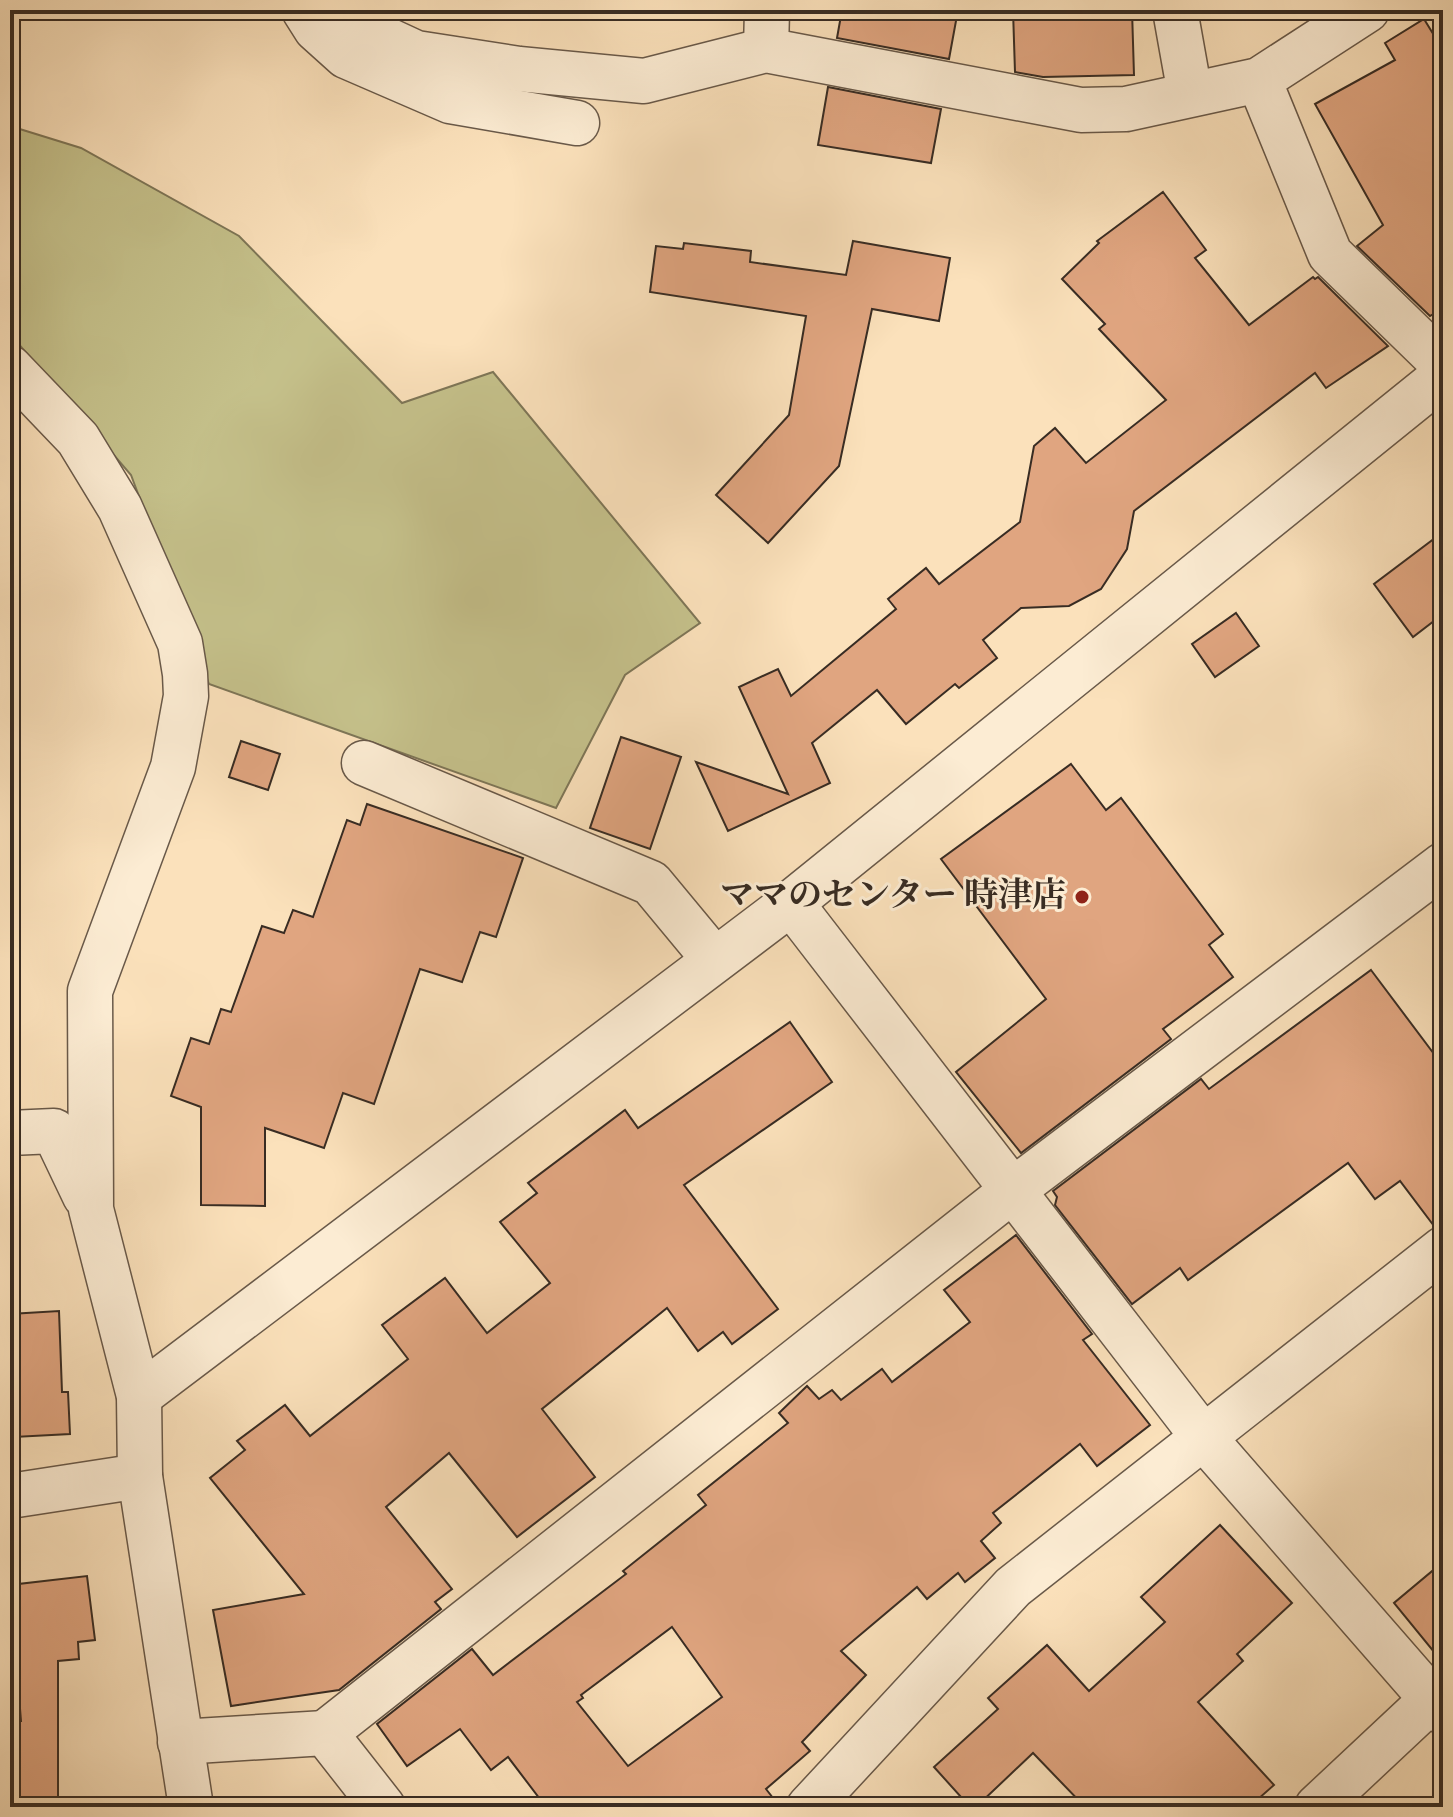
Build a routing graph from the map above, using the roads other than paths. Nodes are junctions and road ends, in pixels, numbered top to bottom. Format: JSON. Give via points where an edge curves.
{"nodes":[{"id":1,"x":304,"y":10,"type":"edge"},
{"id":2,"x":323,"y":10,"type":"edge"},
{"id":3,"x":1175,"y":10,"type":"edge"},
{"id":4,"x":1367,"y":10,"type":"edge"},
{"id":5,"x":767,"y":30,"type":"edge"},
{"id":6,"x":1259,"y":80,"type":"junction"},
{"id":7,"x":1190,"y":94,"type":"junction"},
{"id":8,"x":577,"y":123,"type":"dead end"},
{"id":9,"x":1443,"y":364,"type":"edge"},
{"id":10,"x":10,"y":368,"type":"edge"},
{"id":11,"x":1443,"y":376,"type":"edge"},
{"id":12,"x":364,"y":763,"type":"dead end"},
{"id":13,"x":1443,"y":865,"type":"edge"},
{"id":14,"x":791,"y":903,"type":"junction"},
{"id":15,"x":714,"y":959,"type":"junction"},
{"id":16,"x":10,"y":1133,"type":"edge"},
{"id":17,"x":1013,"y":1190,"type":"junction"},
{"id":18,"x":91,"y":1209,"type":"junction"},
{"id":19,"x":1443,"y":1249,"type":"edge"},
{"id":20,"x":139,"y":1396,"type":"junction"},
{"id":21,"x":1204,"y":1438,"type":"junction"},
{"id":22,"x":140,"y":1476,"type":"junction"},
{"id":23,"x":10,"y":1496,"type":"edge"},
{"id":24,"x":1439,"y":1700,"type":"edge"},
{"id":25,"x":325,"y":1733,"type":"junction"},
{"id":26,"x":180,"y":1742,"type":"junction"},
{"id":27,"x":191,"y":1807,"type":"edge"},
{"id":28,"x":383,"y":1807,"type":"edge"},
{"id":29,"x":809,"y":1807,"type":"edge"},
{"id":30,"x":1317,"y":1807,"type":"edge"}],
"edges":[{"from":1,"to":8,"type":"street","via":[[346,56],[450,101]]},
{"from":2,"to":5,"type":"street","via":[[416,53],[644,81]]},
{"from":3,"to":7,"type":"street"},
{"from":4,"to":6,"type":"street"},
{"from":5,"to":7,"type":"street","via":[[1081,110],[1126,109]]},
{"from":6,"to":7,"type":"street"},
{"from":6,"to":9,"type":"street","via":[[1330,254]]},
{"from":10,"to":18,"type":"street","via":[[78,439],[120,508],[180,643],[185,674],[173,767],[90,991]]},
{"from":11,"to":14,"type":"street"},
{"from":12,"to":15,"type":"street","via":[[651,883]]},
{"from":13,"to":17,"type":"street"},
{"from":14,"to":15,"type":"street"},
{"from":14,"to":17,"type":"street"},
{"from":15,"to":20,"type":"street"},
{"from":16,"to":18,"type":"street","via":[[54,1131]]},
{"from":17,"to":21,"type":"street"},
{"from":17,"to":25,"type":"street"},
{"from":18,"to":20,"type":"street"},
{"from":19,"to":21,"type":"street"},
{"from":20,"to":22,"type":"street"},
{"from":21,"to":24,"type":"street"},
{"from":21,"to":29,"type":"street","via":[[1013,1587]]},
{"from":22,"to":23,"type":"street"},
{"from":22,"to":26,"type":"street"},
{"from":24,"to":30,"type":"street"},
{"from":25,"to":26,"type":"street"},
{"from":25,"to":28,"type":"street"},
{"from":26,"to":27,"type":"street"}]}
